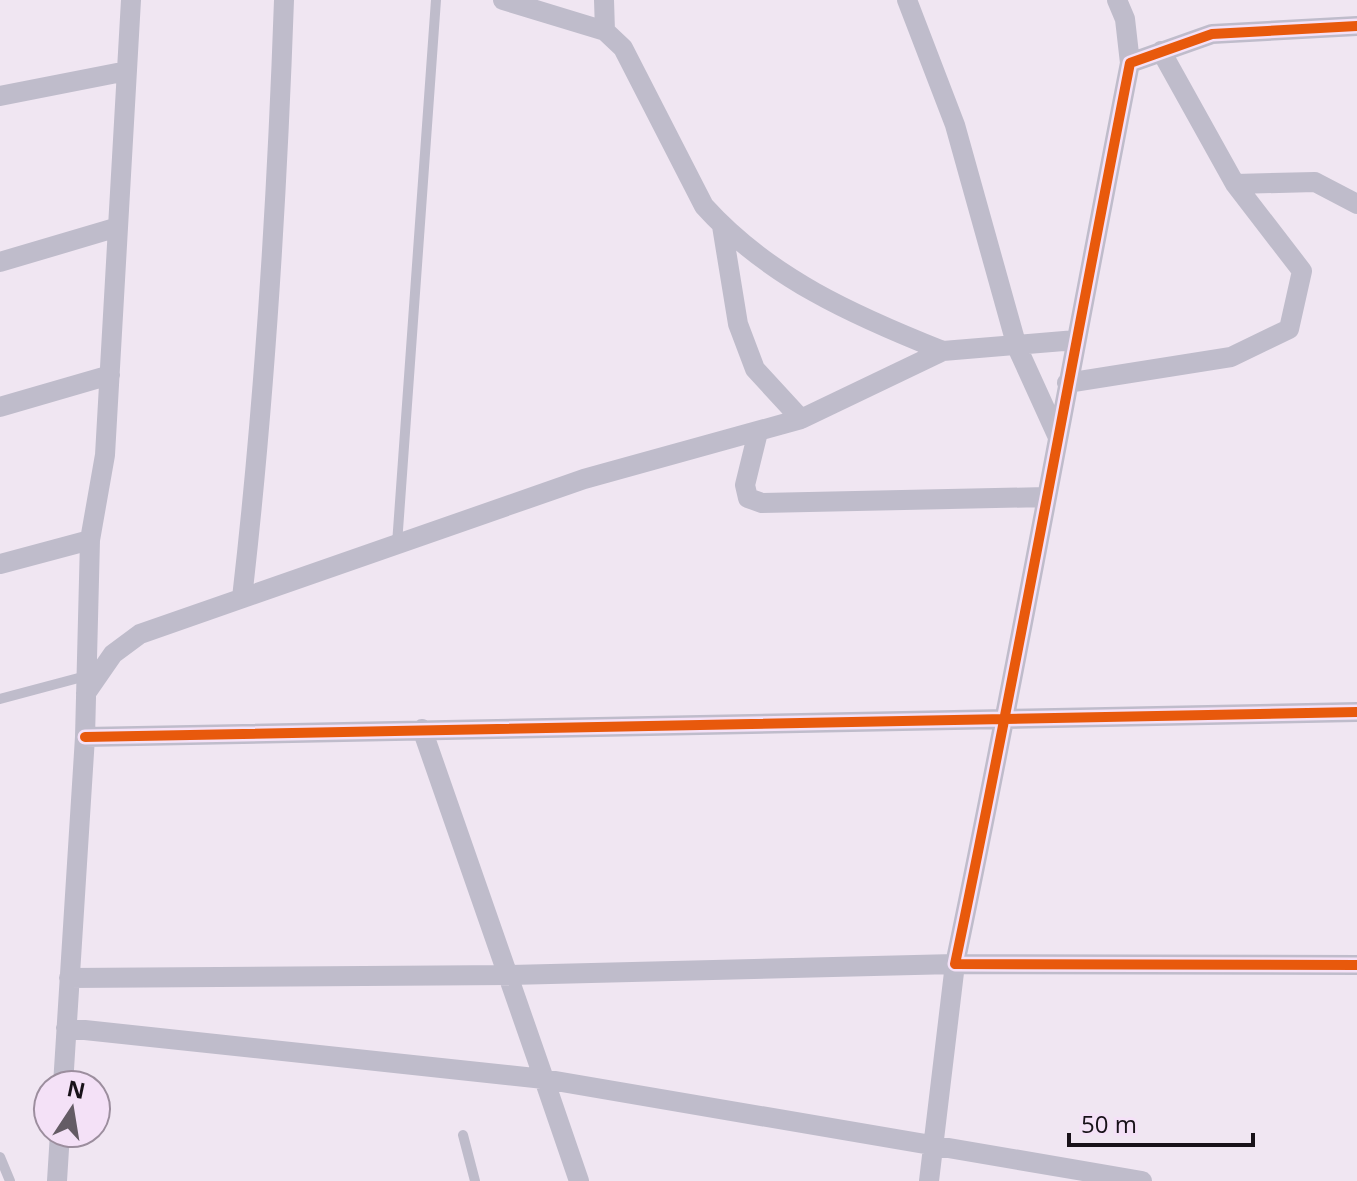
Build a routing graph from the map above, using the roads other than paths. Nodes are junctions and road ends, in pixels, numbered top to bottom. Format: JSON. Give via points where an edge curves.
{"nodes":[{"id":1,"x":131,"y":0,"type":"edge"},
{"id":2,"x":284,"y":0,"type":"edge"},
{"id":3,"x":436,"y":0,"type":"edge"},
{"id":4,"x":503,"y":0,"type":"edge"},
{"id":5,"x":604,"y":0,"type":"edge"},
{"id":6,"x":907,"y":0,"type":"edge"},
{"id":7,"x":1117,"y":0,"type":"edge"},
{"id":8,"x":1357,"y":26,"type":"edge"},
{"id":9,"x":605,"y":31,"type":"junction"},
{"id":10,"x":1161,"y":51,"type":"junction"},
{"id":11,"x":1130,"y":63,"type":"junction"},
{"id":12,"x":127,"y":71,"type":"junction"},
{"id":13,"x":0,"y":96,"type":"edge"},
{"id":14,"x":1235,"y":184,"type":"junction"},
{"id":15,"x":1357,"y":204,"type":"edge"},
{"id":16,"x":722,"y":226,"type":"junction"},
{"id":17,"x":118,"y":227,"type":"junction"},
{"id":18,"x":0,"y":262,"type":"edge"},
{"id":19,"x":1076,"y":340,"type":"junction"},
{"id":20,"x":1017,"y":347,"type":"junction"},
{"id":21,"x":943,"y":351,"type":"junction"},
{"id":22,"x":110,"y":375,"type":"junction"},
{"id":23,"x":1067,"y":383,"type":"junction"},
{"id":24,"x":0,"y":407,"type":"edge"},
{"id":25,"x":801,"y":419,"type":"junction"},
{"id":26,"x":758,"y":432,"type":"junction"},
{"id":27,"x":1057,"y":435,"type":"junction"},
{"id":28,"x":1046,"y":497,"type":"junction"},
{"id":29,"x":90,"y":540,"type":"junction"},
{"id":30,"x":397,"y":544,"type":"junction"},
{"id":31,"x":0,"y":564,"type":"edge"},
{"id":32,"x":242,"y":598,"type":"junction"},
{"id":33,"x":86,"y":684,"type":"junction"},
{"id":34,"x":0,"y":699,"type":"edge"},
{"id":35,"x":1357,"y":712,"type":"edge"},
{"id":36,"x":1007,"y":717,"type":"junction"},
{"id":37,"x":422,"y":729,"type":"junction"},
{"id":38,"x":85,"y":737,"type":"junction"},
{"id":39,"x":955,"y":964,"type":"junction"},
{"id":40,"x":1357,"y":965,"type":"edge"},
{"id":41,"x":510,"y":975,"type":"junction"},
{"id":42,"x":69,"y":978,"type":"junction"},
{"id":43,"x":66,"y":1028,"type":"junction"},
{"id":44,"x":64,"y":1069,"type":"edge"},
{"id":45,"x":544,"y":1079,"type":"junction"},
{"id":46,"x":463,"y":1135,"type":"dead end"},
{"id":47,"x":934,"y":1148,"type":"junction"},
{"id":48,"x":59,"y":1149,"type":"edge"},
{"id":49,"x":0,"y":1157,"type":"edge"},
{"id":50,"x":10,"y":1181,"type":"edge"},
{"id":51,"x":57,"y":1181,"type":"edge"},
{"id":52,"x":475,"y":1181,"type":"edge"},
{"id":53,"x":579,"y":1181,"type":"edge"},
{"id":54,"x":929,"y":1181,"type":"edge"},
{"id":55,"x":1142,"y":1181,"type":"edge"}],
"edges":[{"from":1,"to":12,"type":"street"},
{"from":2,"to":32,"type":"street","via":[[277,210]]},
{"from":3,"to":30,"type":"lane"},
{"from":4,"to":9,"type":"street"},
{"from":5,"to":9,"type":"street"},
{"from":6,"to":20,"type":"street","via":[[955,125]]},
{"from":7,"to":11,"type":"street"},
{"from":8,"to":10,"type":"street","via":[[1212,34]]},
{"from":9,"to":16,"type":"street","via":[[623,48],[704,206]]},
{"from":10,"to":11,"type":"street"},
{"from":10,"to":14,"type":"street"},
{"from":11,"to":19,"type":"street"},
{"from":12,"to":13,"type":"street"},
{"from":12,"to":17,"type":"street"},
{"from":14,"to":15,"type":"street","via":[[1315,182]]},
{"from":14,"to":23,"type":"street","via":[[1302,271],[1289,329],[1231,357]]},
{"from":16,"to":21,"type":"street","via":[[779,272],[861,319]]},
{"from":16,"to":25,"type":"street","via":[[738,324],[755,369]]},
{"from":17,"to":18,"type":"street"},
{"from":17,"to":22,"type":"street"},
{"from":19,"to":20,"type":"street"},
{"from":19,"to":23,"type":"street"},
{"from":20,"to":21,"type":"street"},
{"from":20,"to":27,"type":"street"},
{"from":21,"to":25,"type":"street"},
{"from":22,"to":24,"type":"street"},
{"from":22,"to":29,"type":"street","via":[[105,455]]},
{"from":23,"to":27,"type":"street"},
{"from":25,"to":26,"type":"street"},
{"from":26,"to":28,"type":"street","via":[[745,485],[748,498],[762,503]]},
{"from":26,"to":30,"type":"street","via":[[584,479]]},
{"from":27,"to":28,"type":"street"},
{"from":28,"to":36,"type":"street"},
{"from":29,"to":31,"type":"street"},
{"from":29,"to":33,"type":"street"},
{"from":30,"to":32,"type":"street"},
{"from":32,"to":33,"type":"street","via":[[140,634]]},
{"from":33,"to":34,"type":"lane"},
{"from":33,"to":38,"type":"street"},
{"from":35,"to":36,"type":"street"},
{"from":36,"to":37,"type":"street"},
{"from":36,"to":39,"type":"street"},
{"from":37,"to":38,"type":"street"},
{"from":37,"to":41,"type":"street"},
{"from":38,"to":42,"type":"street"},
{"from":39,"to":40,"type":"street"},
{"from":39,"to":41,"type":"street"},
{"from":39,"to":47,"type":"street"},
{"from":41,"to":42,"type":"street"},
{"from":41,"to":45,"type":"street"},
{"from":42,"to":43,"type":"street"},
{"from":43,"to":44,"type":"street"},
{"from":43,"to":45,"type":"street"},
{"from":45,"to":47,"type":"street"},
{"from":45,"to":53,"type":"street"},
{"from":46,"to":52,"type":"lane"},
{"from":47,"to":54,"type":"street"},
{"from":47,"to":55,"type":"street"},
{"from":48,"to":51,"type":"street"},
{"from":49,"to":50,"type":"lane"}]}
